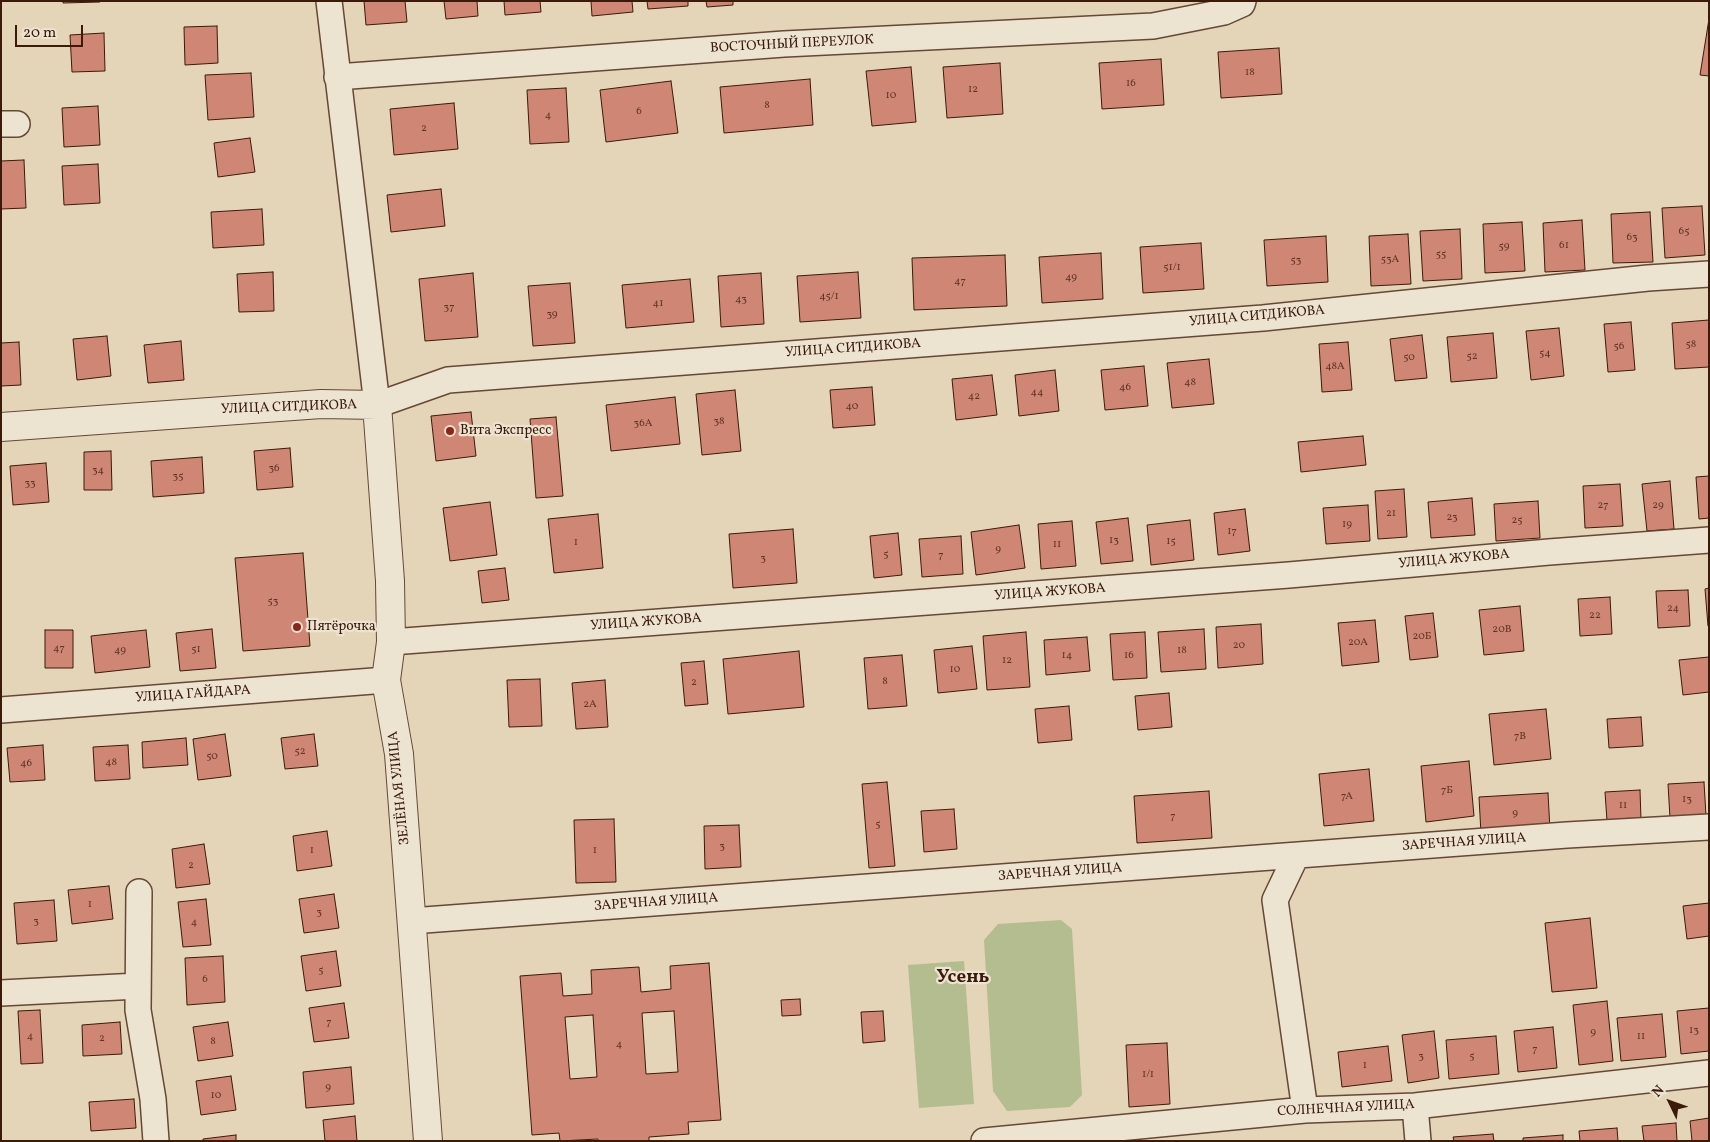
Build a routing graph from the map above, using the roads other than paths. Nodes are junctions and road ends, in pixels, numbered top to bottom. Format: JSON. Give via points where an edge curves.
{"nodes":[{"id":1,"x":329,"y":1,"type":"edge"},
{"id":2,"x":1243,"y":1,"type":"edge"},
{"id":3,"x":337,"y":77,"type":"junction"},
{"id":4,"x":1709,"y":274,"type":"edge"},
{"id":5,"x":377,"y":405,"type":"junction"},
{"id":6,"x":1,"y":427,"type":"edge"},
{"id":7,"x":1709,"y":540,"type":"edge"},
{"id":8,"x":391,"y":642,"type":"junction"},
{"id":9,"x":386,"y":680,"type":"junction"},
{"id":10,"x":1,"y":710,"type":"edge"},
{"id":11,"x":1709,"y":828,"type":"edge"},
{"id":12,"x":1296,"y":856,"type":"junction"},
{"id":13,"x":139,"y":892,"type":"dead end"},
{"id":14,"x":411,"y":921,"type":"junction"},
{"id":15,"x":138,"y":986,"type":"junction"},
{"id":16,"x":1,"y":993,"type":"edge"},
{"id":17,"x":1709,"y":1073,"type":"edge"},
{"id":18,"x":1415,"y":1106,"type":"junction"},
{"id":19,"x":1305,"y":1110,"type":"junction"},
{"id":20,"x":156,"y":1141,"type":"edge"},
{"id":21,"x":428,"y":1141,"type":"edge"},
{"id":22,"x":984,"y":1141,"type":"edge"},
{"id":23,"x":1418,"y":1141,"type":"edge"}],
"edges":[{"from":1,"to":3,"type":"street"},
{"from":2,"to":3,"type":"street","name":"ВОСТОЧНЫЙ ПЕРЕУЛОК","via":[[1224,12],[1153,26],[784,44]]},
{"from":3,"to":5,"type":"street"},
{"from":4,"to":5,"type":"street","name":"УЛИЦА СИТДИКОВА","via":[[1263,318],[448,380]]},
{"from":5,"to":6,"type":"street","name":"УЛИЦА СИТДИКОВА","via":[[321,404]]},
{"from":5,"to":8,"type":"street","name":"ЗЕЛЁНАЯ УЛИЦА","via":[[390,581]]},
{"from":7,"to":8,"type":"street","name":"УЛИЦА ЖУКОВА"},
{"from":8,"to":9,"type":"street","name":"ЗЕЛЁНАЯ УЛИЦА"},
{"from":9,"to":10,"type":"street","name":"УЛИЦА ГАЙДАРА"},
{"from":9,"to":14,"type":"street","name":"ЗЕЛЁНАЯ УЛИЦА","via":[[399,754]]},
{"from":11,"to":12,"type":"street","name":"ЗАРЕЧНАЯ УЛИЦА","via":[[1567,835]]},
{"from":12,"to":14,"type":"street","name":"ЗАРЕЧНАЯ УЛИЦА"},
{"from":12,"to":19,"type":"street","via":[[1275,900]]},
{"from":13,"to":15,"type":"street"},
{"from":14,"to":21,"type":"street","name":"ЗЕЛЁНАЯ УЛИЦА"},
{"from":15,"to":16,"type":"street"},
{"from":15,"to":20,"type":"street","via":[[138,1010],[153,1099]]},
{"from":17,"to":18,"type":"street","name":"СОЛНЕЧНАЯ УЛИЦА"},
{"from":18,"to":19,"type":"street","name":"СОЛНЕЧНАЯ УЛИЦА"},
{"from":18,"to":23,"type":"street"},
{"from":19,"to":22,"type":"street","name":"СОЛНЕЧНАЯ УЛИЦА"}]}
